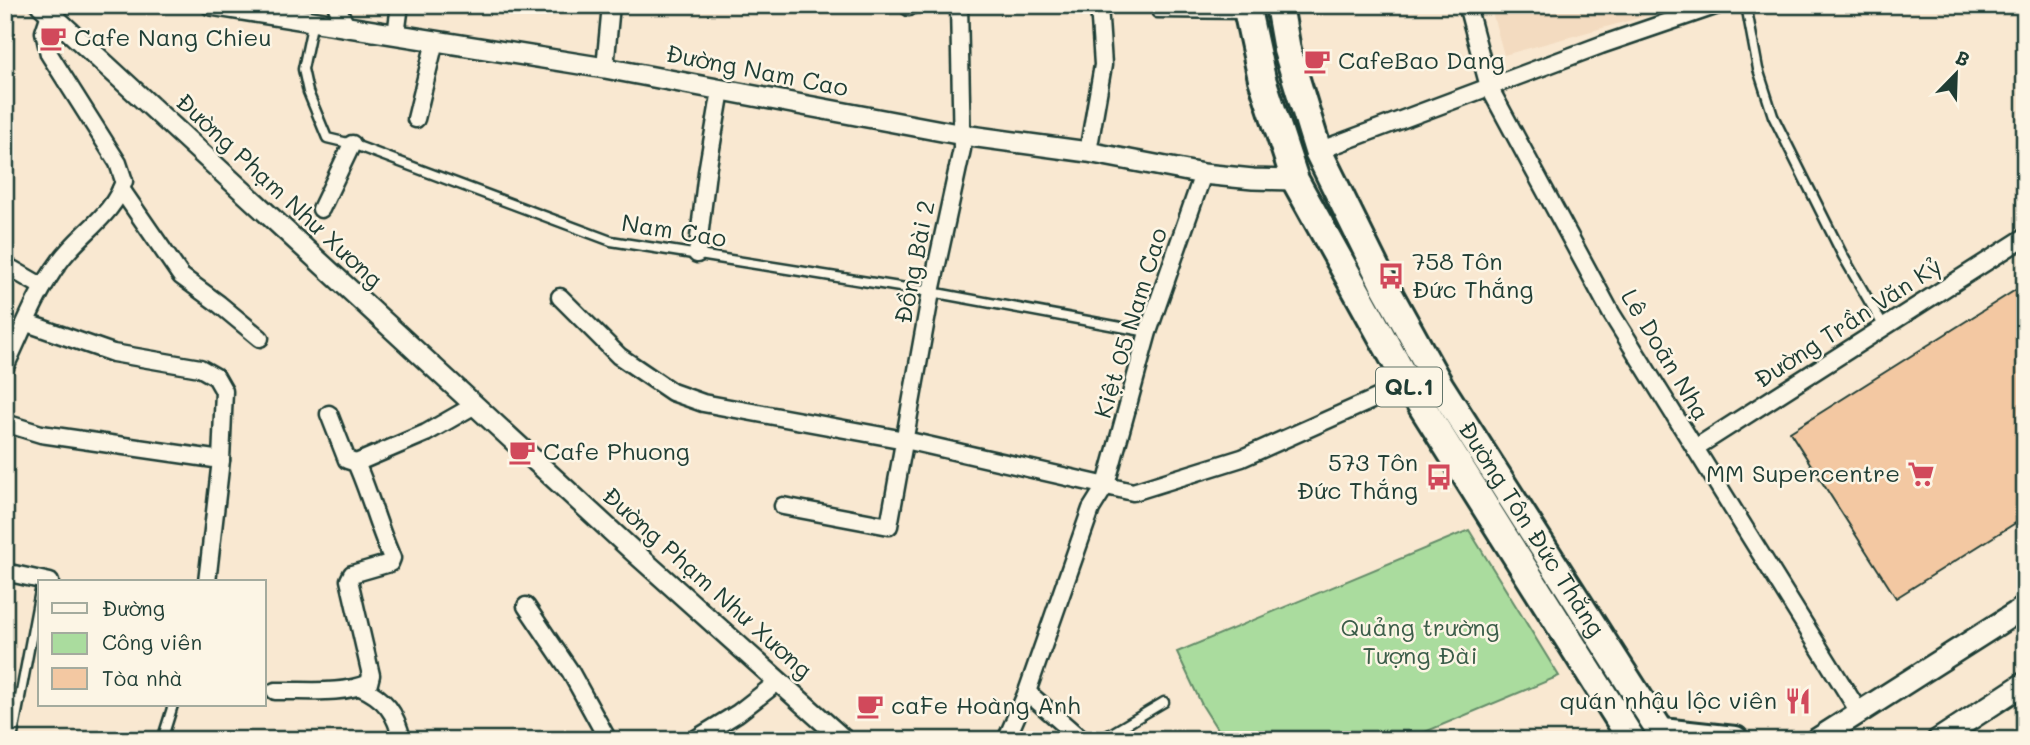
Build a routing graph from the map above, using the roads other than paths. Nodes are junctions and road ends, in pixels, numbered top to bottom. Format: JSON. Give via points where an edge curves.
{"nodes":[{"id":1,"x":211,"y":5,"type":"edge"},
{"id":2,"x":336,"y":5,"type":"edge"},
{"id":3,"x":400,"y":5,"type":"edge"},
{"id":4,"x":611,"y":5,"type":"edge"},
{"id":5,"x":959,"y":5,"type":"edge"},
{"id":6,"x":1099,"y":5,"type":"edge"},
{"id":7,"x":1279,"y":5,"type":"edge"},
{"id":8,"x":1467,"y":5,"type":"edge"},
{"id":9,"x":1717,"y":5,"type":"edge"},
{"id":10,"x":1746,"y":5,"type":"edge"},
{"id":11,"x":46,"y":9,"type":"edge"},
{"id":12,"x":1247,"y":9,"type":"edge"},
{"id":13,"x":1157,"y":13,"type":"dead end"},
{"id":14,"x":313,"y":21,"type":"junction"},
{"id":15,"x":346,"y":26,"type":"junction"},
{"id":16,"x":396,"y":34,"type":"junction"},
{"id":17,"x":435,"y":41,"type":"junction"},
{"id":18,"x":605,"y":68,"type":"junction"},
{"id":19,"x":1489,"y":87,"type":"junction"},
{"id":20,"x":721,"y":90,"type":"junction"},
{"id":21,"x":416,"y":119,"type":"dead end"},
{"id":22,"x":963,"y":135,"type":"junction"},
{"id":23,"x":352,"y":144,"type":"junction"},
{"id":24,"x":1318,"y":151,"type":"junction"},
{"id":25,"x":1088,"y":152,"type":"junction"},
{"id":26,"x":1203,"y":174,"type":"junction"},
{"id":27,"x":1295,"y":180,"type":"junction"},
{"id":28,"x":121,"y":189,"type":"junction"},
{"id":29,"x":321,"y":209,"type":"dead end"},
{"id":30,"x":2025,"y":237,"type":"edge"},
{"id":31,"x":697,"y":254,"type":"junction"},
{"id":32,"x":5,"y":265,"type":"edge"},
{"id":33,"x":43,"y":287,"type":"junction"},
{"id":34,"x":931,"y":292,"type":"junction"},
{"id":35,"x":560,"y":297,"type":"dead end"},
{"id":36,"x":27,"y":323,"type":"junction"},
{"id":37,"x":1884,"y":327,"type":"junction"},
{"id":38,"x":1148,"y":332,"type":"junction"},
{"id":39,"x":260,"y":338,"type":"dead end"},
{"id":40,"x":5,"y":367,"type":"edge"},
{"id":41,"x":1408,"y":384,"type":"junction"},
{"id":42,"x":475,"y":405,"type":"junction"},
{"id":43,"x":329,"y":414,"type":"dead end"},
{"id":44,"x":5,"y":423,"type":"edge"},
{"id":45,"x":905,"y":440,"type":"junction"},
{"id":46,"x":1695,"y":448,"type":"junction"},
{"id":47,"x":222,"y":460,"type":"junction"},
{"id":48,"x":356,"y":463,"type":"junction"},
{"id":49,"x":1106,"y":485,"type":"junction"},
{"id":50,"x":783,"y":506,"type":"dead end"},
{"id":51,"x":5,"y":572,"type":"edge"},
{"id":52,"x":207,"y":580,"type":"edge"},
{"id":53,"x":38,"y":582,"type":"edge"},
{"id":54,"x":526,"y":606,"type":"dead end"},
{"id":55,"x":2025,"y":607,"type":"edge"},
{"id":56,"x":38,"y":613,"type":"edge"},
{"id":57,"x":779,"y":681,"type":"junction"},
{"id":58,"x":2025,"y":683,"type":"edge"},
{"id":59,"x":360,"y":687,"type":"junction"},
{"id":60,"x":275,"y":691,"type":"dead end"},
{"id":61,"x":1027,"y":692,"type":"junction"},
{"id":62,"x":5,"y":697,"type":"edge"},
{"id":63,"x":20,"y":701,"type":"junction"},
{"id":64,"x":1164,"y":702,"type":"dead end"},
{"id":65,"x":173,"y":706,"type":"edge"},
{"id":66,"x":1859,"y":712,"type":"junction"},
{"id":67,"x":401,"y":733,"type":"edge"},
{"id":68,"x":1664,"y":736,"type":"edge"},
{"id":69,"x":12,"y":740,"type":"edge"},
{"id":70,"x":162,"y":740,"type":"edge"},
{"id":71,"x":608,"y":740,"type":"edge"},
{"id":72,"x":694,"y":740,"type":"edge"},
{"id":73,"x":844,"y":740,"type":"edge"},
{"id":74,"x":1006,"y":740,"type":"edge"},
{"id":75,"x":1082,"y":740,"type":"edge"},
{"id":76,"x":1100,"y":740,"type":"edge"},
{"id":77,"x":1632,"y":740,"type":"edge"},
{"id":78,"x":1735,"y":740,"type":"edge"},
{"id":79,"x":1816,"y":740,"type":"edge"},
{"id":80,"x":1938,"y":740,"type":"edge"}],
"edges":[{"from":1,"to":14,"type":"street","name":"Đường Nam Cao"},
{"from":2,"to":15,"type":"street"},
{"from":3,"to":16,"type":"street"},
{"from":4,"to":18,"type":"street"},
{"from":5,"to":22,"type":"street","name":"Đồng Bài 2"},
{"from":6,"to":25,"type":"street","via":[[1103,65]]},
{"from":7,"to":24,"type":"highway","name":"Đường Tôn Đức Thắng","number":"QL.1","via":[[1287,50]]},
{"from":8,"to":19,"type":"street","name":"Lê Doãn Nhạ"},
{"from":9,"to":19,"type":"street"},
{"from":10,"to":37,"type":"lane","via":[[1773,116]]},
{"from":11,"to":28,"type":"street","name":"Đường Phạm Như Xương","via":[[44,32],[49,54],[118,163],[123,174]]},
{"from":11,"to":42,"type":"street","name":"Đường Phạm Như Xương"},
{"from":12,"to":13,"type":"lane"},
{"from":12,"to":27,"type":"highway","name":"Đường Tôn Đức Thắng","number":"QL.1","via":[[1262,79]]},
{"from":14,"to":15,"type":"street","name":"Đường Nam Cao"},
{"from":14,"to":23,"type":"lane","name":"Nam Cao","via":[[303,69],[308,92],[327,138]]},
{"from":15,"to":16,"type":"street","name":"Đường Nam Cao"},
{"from":16,"to":17,"type":"street","name":"Đường Nam Cao"},
{"from":17,"to":18,"type":"street","name":"Đường Nam Cao"},
{"from":17,"to":21,"type":"street"},
{"from":18,"to":20,"type":"street","name":"Đường Nam Cao"},
{"from":19,"to":24,"type":"street"},
{"from":19,"to":46,"type":"street","name":"Lê Doãn Nhạ","via":[[1611,313]]},
{"from":20,"to":22,"type":"street","name":"Đường Nam Cao"},
{"from":20,"to":31,"type":"street"},
{"from":22,"to":25,"type":"street","name":"Đường Nam Cao"},
{"from":22,"to":34,"type":"street","name":"Đồng Bài 2"},
{"from":23,"to":29,"type":"street"},
{"from":23,"to":31,"type":"lane","name":"Nam Cao","via":[[611,241]]},
{"from":24,"to":68,"type":"highway","name":"Đường Tôn Đức Thắng","number":"QL.1","via":[[1440,386]]},
{"from":25,"to":26,"type":"street","name":"Đường Nam Cao"},
{"from":26,"to":27,"type":"street","name":"Đường Nam Cao"},
{"from":26,"to":38,"type":"street","name":"Kiệt 05 Nam Cao"},
{"from":27,"to":41,"type":"highway","name":"Đường Tôn Đức Thắng","number":"QL.1"},
{"from":28,"to":33,"type":"street"},
{"from":28,"to":39,"type":"street","name":"Đường Phạm Như Xương","via":[[190,285]]},
{"from":30,"to":37,"type":"street","name":"Đường Trần Văn Kỷ"},
{"from":31,"to":34,"type":"lane","name":"Nam Cao"},
{"from":32,"to":33,"type":"street"},
{"from":33,"to":36,"type":"street"},
{"from":34,"to":38,"type":"lane","name":"Nam Cao"},
{"from":34,"to":45,"type":"street","name":"Đồng Bài 2"},
{"from":35,"to":45,"type":"street","via":[[619,356],[672,391],[703,404]]},
{"from":36,"to":40,"type":"street"},
{"from":36,"to":47,"type":"street","via":[[113,353],[200,368],[216,377],[224,391]]},
{"from":37,"to":46,"type":"street","name":"Đường Trần Văn Kỷ"},
{"from":38,"to":49,"type":"street","name":"Kiệt 05 Nam Cao"},
{"from":41,"to":49,"type":"street","via":[[1242,458],[1133,492]]},
{"from":41,"to":77,"type":"highway","name":"Đường Tôn Đức Thắng","number":"QL.1"},
{"from":42,"to":48,"type":"street","via":[[426,433]]},
{"from":42,"to":57,"type":"street","name":"Đường Phạm Như Xương"},
{"from":43,"to":48,"type":"street","via":[[347,460]]},
{"from":44,"to":47,"type":"street","via":[[41,434]]},
{"from":45,"to":49,"type":"street"},
{"from":45,"to":50,"type":"street","name":"Đồng Bài 2","via":[[889,526]]},
{"from":46,"to":66,"type":"street","name":"Lê Doãn Nhạ"},
{"from":47,"to":52,"type":"street"},
{"from":48,"to":59,"type":"street","via":[[392,558],[390,563],[352,574],[349,580],[371,675],[369,683]]},
{"from":49,"to":61,"type":"street","name":"Kiệt 05 Nam Cao","via":[[1091,509]]},
{"from":51,"to":53,"type":"street"},
{"from":54,"to":71,"type":"street","via":[[570,671]]},
{"from":55,"to":66,"type":"main road"},
{"from":56,"to":63,"type":"lane"},
{"from":57,"to":72,"type":"street"},
{"from":57,"to":73,"type":"street","name":"Đường Phạm Như Xương"},
{"from":58,"to":80,"type":"main road"},
{"from":59,"to":60,"type":"street"},
{"from":59,"to":67,"type":"street","via":[[381,698]]},
{"from":61,"to":74,"type":"street","name":"Kiệt 05 Nam Cao"},
{"from":61,"to":75,"type":"street"},
{"from":62,"to":63,"type":"lane"},
{"from":63,"to":69,"type":"lane"},
{"from":64,"to":76,"type":"lane"},
{"from":65,"to":70,"type":"lane"},
{"from":66,"to":79,"type":"main road"},
{"from":68,"to":78,"type":"highway"}]}
